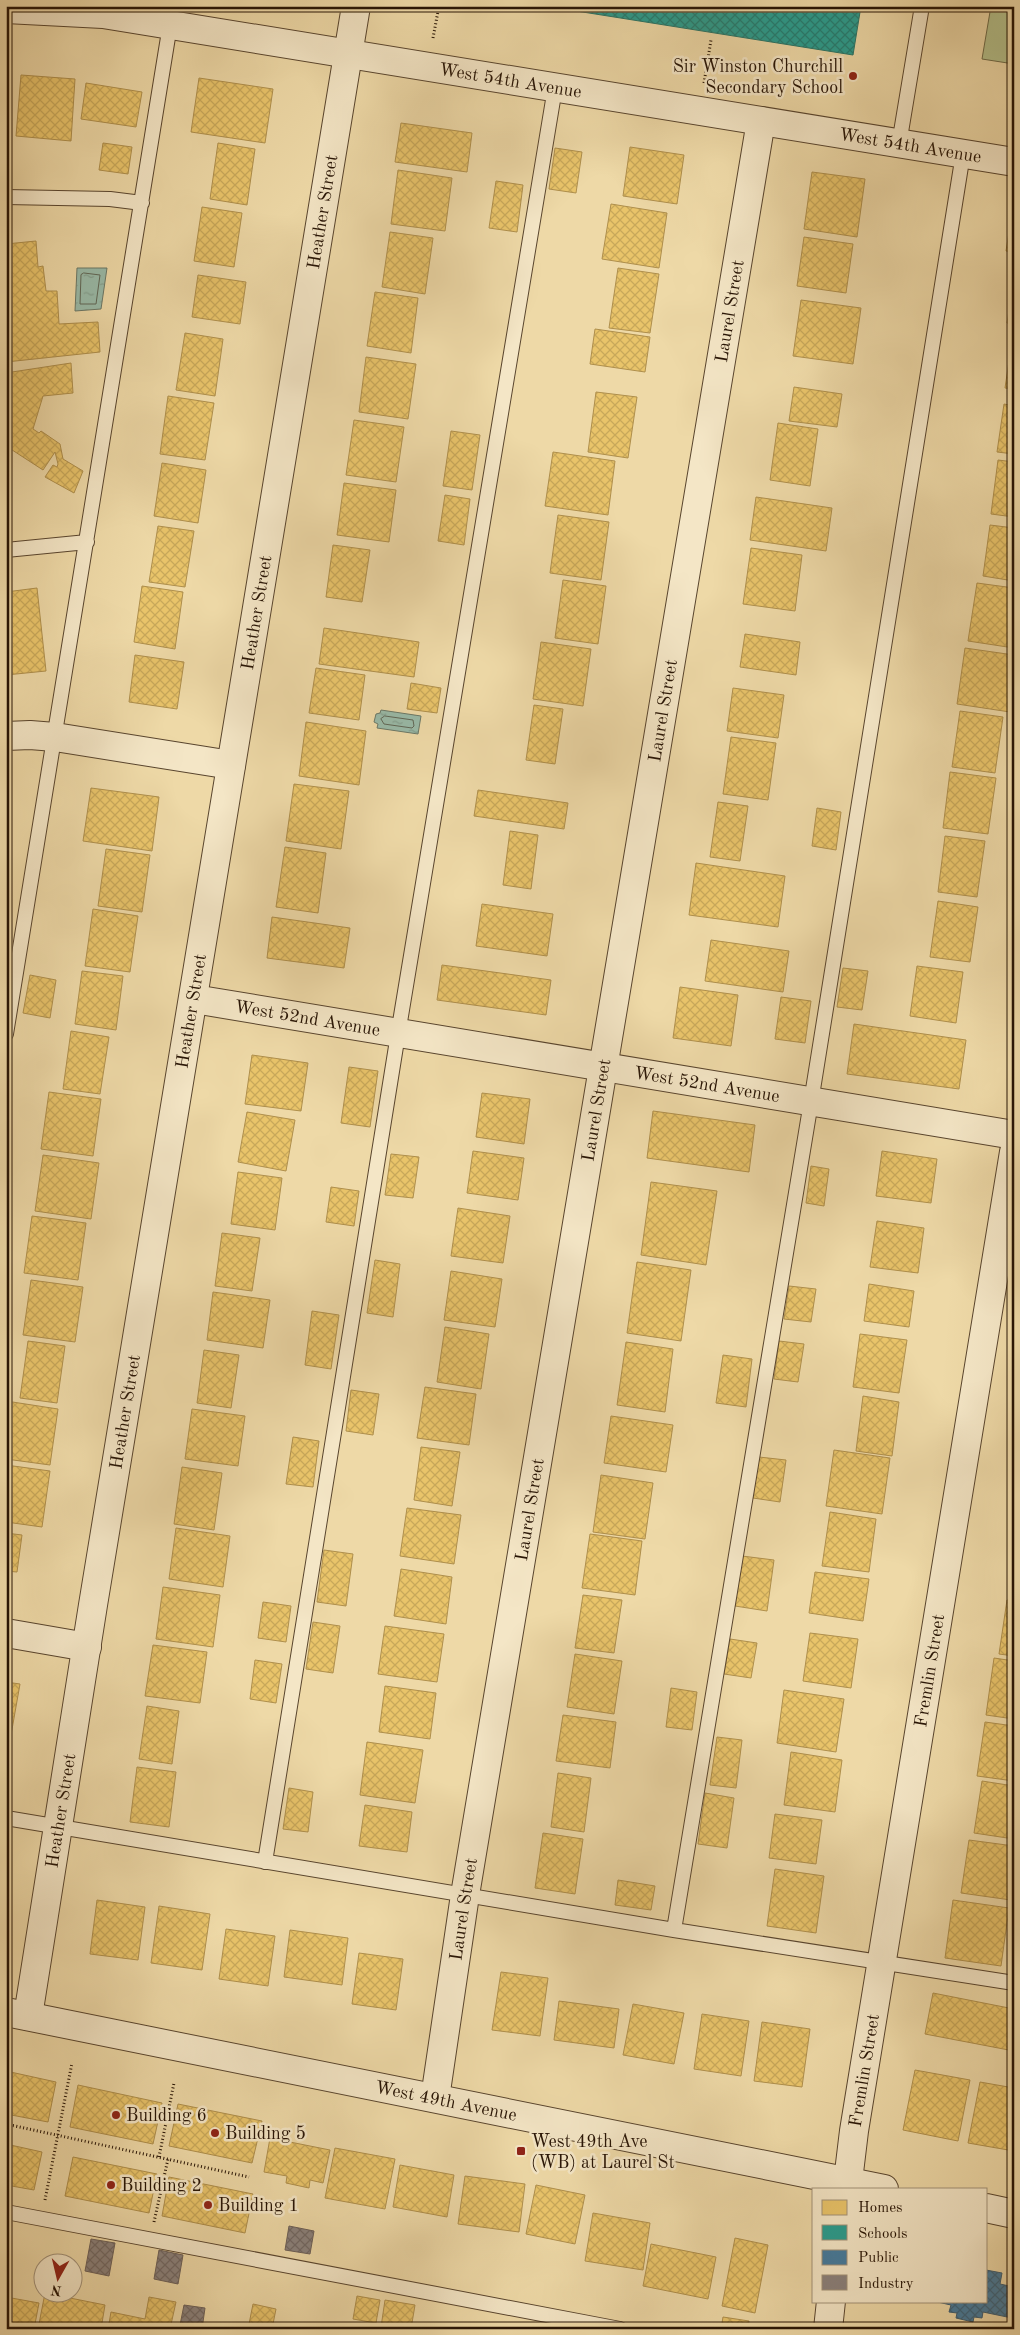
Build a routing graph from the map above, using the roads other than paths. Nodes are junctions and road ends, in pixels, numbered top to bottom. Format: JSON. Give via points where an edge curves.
{"nodes":[{"id":1,"x":356,"y":6,"type":"edge"},
{"id":2,"x":922,"y":6,"type":"edge"},
{"id":3,"x":15,"y":8,"type":"edge"},
{"id":4,"x":170,"y":25,"type":"junction"},
{"id":5,"x":347,"y":55,"type":"junction"},
{"id":6,"x":555,"y":88,"type":"junction"},
{"id":7,"x":761,"y":121,"type":"junction"},
{"id":8,"x":899,"y":144,"type":"junction"},
{"id":9,"x":963,"y":154,"type":"junction"},
{"id":10,"x":1014,"y":162,"type":"edge"},
{"id":11,"x":6,"y":197,"type":"edge"},
{"id":12,"x":142,"y":203,"type":"junction"},
{"id":13,"x":87,"y":542,"type":"junction"},
{"id":14,"x":6,"y":550,"type":"edge"},
{"id":15,"x":6,"y":736,"type":"edge"},
{"id":16,"x":55,"y":737,"type":"junction"},
{"id":17,"x":231,"y":766,"type":"junction"},
{"id":18,"x":194,"y":999,"type":"junction"},
{"id":19,"x":6,"y":1034,"type":"edge"},
{"id":20,"x":398,"y":1034,"type":"junction"},
{"id":21,"x":602,"y":1066,"type":"junction"},
{"id":22,"x":811,"y":1102,"type":"junction"},
{"id":23,"x":1014,"y":1135,"type":"edge"},
{"id":24,"x":1014,"y":1152,"type":"edge"},
{"id":25,"x":6,"y":1633,"type":"edge"},
{"id":26,"x":87,"y":1647,"type":"junction"},
{"id":27,"x":6,"y":1818,"type":"edge"},
{"id":28,"x":58,"y":1828,"type":"junction"},
{"id":29,"x":265,"y":1862,"type":"junction"},
{"id":30,"x":465,"y":1895,"type":"junction"},
{"id":31,"x":674,"y":1930,"type":"junction"},
{"id":32,"x":883,"y":1964,"type":"junction"},
{"id":33,"x":1014,"y":1983,"type":"edge"},
{"id":34,"x":17,"y":2014,"type":"edge"},
{"id":35,"x":435,"y":2098,"type":"junction"},
{"id":36,"x":847,"y":2185,"type":"edge"},
{"id":37,"x":875,"y":2188,"type":"edge"},
{"id":38,"x":988,"y":2208,"type":"edge"},
{"id":39,"x":6,"y":2212,"type":"edge"},
{"id":40,"x":1014,"y":2214,"type":"edge"},
{"id":41,"x":831,"y":2302,"type":"edge"},
{"id":42,"x":620,"y":2329,"type":"edge"},
{"id":43,"x":828,"y":2329,"type":"edge"}],
"edges":[{"from":1,"to":5,"type":"street","name":"Heather Street"},
{"from":2,"to":8,"type":"lane"},
{"from":3,"to":4,"type":"street","name":"West 54th Avenue","via":[[103,14]]},
{"from":4,"to":5,"type":"street","name":"West 54th Avenue"},
{"from":4,"to":12,"type":"lane"},
{"from":5,"to":6,"type":"street","name":"West 54th Avenue"},
{"from":5,"to":17,"type":"street","name":"Heather Street"},
{"from":6,"to":7,"type":"street","name":"West 54th Avenue"},
{"from":6,"to":20,"type":"lane"},
{"from":7,"to":8,"type":"street","name":"West 54th Avenue"},
{"from":7,"to":21,"type":"street","name":"Laurel Street"},
{"from":8,"to":9,"type":"street","name":"West 54th Avenue"},
{"from":9,"to":10,"type":"street","name":"West 54th Avenue"},
{"from":9,"to":22,"type":"lane"},
{"from":11,"to":12,"type":"lane","via":[[110,198]]},
{"from":12,"to":13,"type":"lane"},
{"from":13,"to":14,"type":"lane"},
{"from":13,"to":16,"type":"lane"},
{"from":15,"to":16,"type":"street"},
{"from":16,"to":17,"type":"street"},
{"from":16,"to":19,"type":"lane"},
{"from":17,"to":18,"type":"street","name":"Heather Street"},
{"from":18,"to":20,"type":"street","name":"West 52nd Avenue"},
{"from":18,"to":26,"type":"street","name":"Heather Street"},
{"from":20,"to":21,"type":"street","name":"West 52nd Avenue"},
{"from":20,"to":29,"type":"lane"},
{"from":21,"to":22,"type":"street","name":"West 52nd Avenue"},
{"from":21,"to":30,"type":"street","name":"Laurel Street"},
{"from":22,"to":23,"type":"street","name":"West 52nd Avenue"},
{"from":22,"to":31,"type":"lane"},
{"from":24,"to":32,"type":"street","name":"Fremlin Street"},
{"from":25,"to":26,"type":"street"},
{"from":26,"to":28,"type":"street","name":"Heather Street"},
{"from":27,"to":28,"type":"lane"},
{"from":28,"to":29,"type":"lane"},
{"from":28,"to":34,"type":"street","name":"Heather Street"},
{"from":29,"to":30,"type":"lane"},
{"from":30,"to":31,"type":"lane"},
{"from":30,"to":35,"type":"street","name":"Laurel Street"},
{"from":31,"to":32,"type":"lane"},
{"from":32,"to":33,"type":"lane"},
{"from":32,"to":36,"type":"street","name":"Fremlin Street"},
{"from":34,"to":35,"type":"street","name":"West 49th Avenue"},
{"from":35,"to":36,"type":"street","name":"West 49th Avenue"},
{"from":36,"to":37,"type":"street","name":"West 49th Avenue"},
{"from":38,"to":40,"type":"street"},
{"from":39,"to":42,"type":"lane"},
{"from":41,"to":43,"type":"street"}]}
